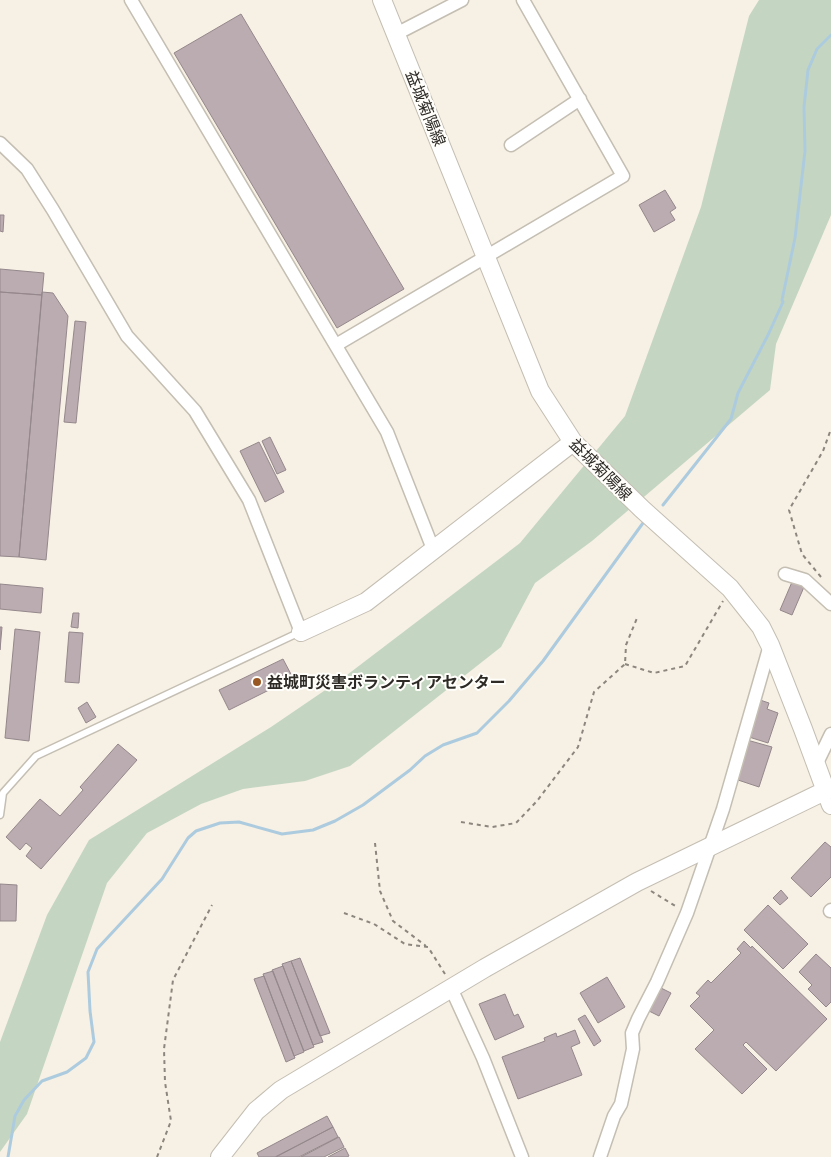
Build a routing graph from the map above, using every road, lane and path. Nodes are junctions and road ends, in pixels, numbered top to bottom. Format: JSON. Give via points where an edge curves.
{"nodes":[{"id":1,"x":131,"y":0,"type":"edge"},
{"id":2,"x":382,"y":0,"type":"edge"},
{"id":3,"x":462,"y":0,"type":"edge"},
{"id":4,"x":524,"y":0,"type":"edge"},
{"id":5,"x":396,"y":34,"type":"junction"},
{"id":6,"x":580,"y":99,"type":"junction"},
{"id":7,"x":0,"y":143,"type":"edge"},
{"id":8,"x":511,"y":145,"type":"dead end"},
{"id":9,"x":486,"y":256,"type":"junction"},
{"id":10,"x":336,"y":345,"type":"junction"},
{"id":11,"x":831,"y":429,"type":"edge"},
{"id":12,"x":572,"y":442,"type":"junction"},
{"id":13,"x":433,"y":549,"type":"junction"},
{"id":14,"x":785,"y":574,"type":"dead end"},
{"id":15,"x":826,"y":583,"type":"dead end"},
{"id":16,"x":730,"y":588,"type":"junction"},
{"id":17,"x":831,"y":604,"type":"edge"},
{"id":18,"x":637,"y":618,"type":"dead end"},
{"id":19,"x":301,"y":632,"type":"junction"},
{"id":20,"x":770,"y":646,"type":"junction"},
{"id":21,"x":625,"y":664,"type":"junction"},
{"id":22,"x":831,"y":734,"type":"edge"},
{"id":23,"x":816,"y":765,"type":"junction"},
{"id":24,"x":829,"y":795,"type":"edge"},
{"id":25,"x":0,"y":815,"type":"edge"},
{"id":26,"x":461,"y":822,"type":"dead end"},
{"id":27,"x":375,"y":844,"type":"dead end"},
{"id":28,"x":710,"y":845,"type":"junction"},
{"id":29,"x":637,"y":882,"type":"junction"},
{"id":30,"x":212,"y":905,"type":"dead end"},
{"id":31,"x":344,"y":913,"type":"dead end"},
{"id":32,"x":687,"y":913,"type":"junction"},
{"id":33,"x":428,"y":947,"type":"junction"},
{"id":34,"x":451,"y":988,"type":"junction"},
{"id":35,"x":157,"y":1157,"type":"edge"},
{"id":36,"x":220,"y":1157,"type":"edge"},
{"id":37,"x":522,"y":1157,"type":"edge"},
{"id":38,"x":600,"y":1157,"type":"edge"}],
"edges":[{"from":1,"to":10,"type":"street"},
{"from":2,"to":5,"type":"street","name":"益城菊陽線"},
{"from":3,"to":5,"type":"street"},
{"from":4,"to":6,"type":"street"},
{"from":5,"to":9,"type":"street","name":"益城菊陽線"},
{"from":6,"to":8,"type":"street"},
{"from":6,"to":9,"type":"street","via":[[623,176]]},
{"from":7,"to":19,"type":"street","via":[[27,169],[127,336],[195,412],[249,500]]},
{"from":9,"to":10,"type":"street"},
{"from":9,"to":12,"type":"street","name":"益城菊陽線","via":[[540,391]]},
{"from":10,"to":13,"type":"street","via":[[387,432]]},
{"from":11,"to":15,"type":"path","via":[[823,451],[789,510],[802,554]]},
{"from":12,"to":13,"type":"street"},
{"from":12,"to":16,"type":"street","name":"益城菊陽線"},
{"from":13,"to":19,"type":"street","via":[[366,602]]},
{"from":14,"to":17,"type":"street","via":[[805,580]]},
{"from":16,"to":20,"type":"street","name":"益城菊陽線","via":[[760,627]]},
{"from":16,"to":21,"type":"path","via":[[685,666],[654,673]]},
{"from":18,"to":21,"type":"path","via":[[626,645]]},
{"from":19,"to":25,"type":"lane","via":[[36,756],[3,793]]},
{"from":20,"to":23,"type":"street","name":"益城菊陽線"},
{"from":20,"to":28,"type":"street"},
{"from":21,"to":26,"type":"path","via":[[594,692],[578,747],[537,802],[516,823],[492,827]]},
{"from":22,"to":23,"type":"street"},
{"from":23,"to":24,"type":"street","name":"益城菊陽線"},
{"from":24,"to":28,"type":"street"},
{"from":27,"to":33,"type":"path","via":[[380,892],[393,921]]},
{"from":28,"to":29,"type":"street"},
{"from":28,"to":32,"type":"street"},
{"from":29,"to":32,"type":"path"},
{"from":29,"to":34,"type":"street"},
{"from":30,"to":35,"type":"path","via":[[173,980],[164,1049],[171,1121]]},
{"from":31,"to":33,"type":"path","via":[[374,924],[405,944]]},
{"from":32,"to":38,"type":"street","via":[[632,1032],[633,1049],[621,1104]]},
{"from":33,"to":34,"type":"path","via":[[445,972]]},
{"from":34,"to":36,"type":"street","via":[[281,1090],[256,1111]]},
{"from":34,"to":37,"type":"street"}]}
